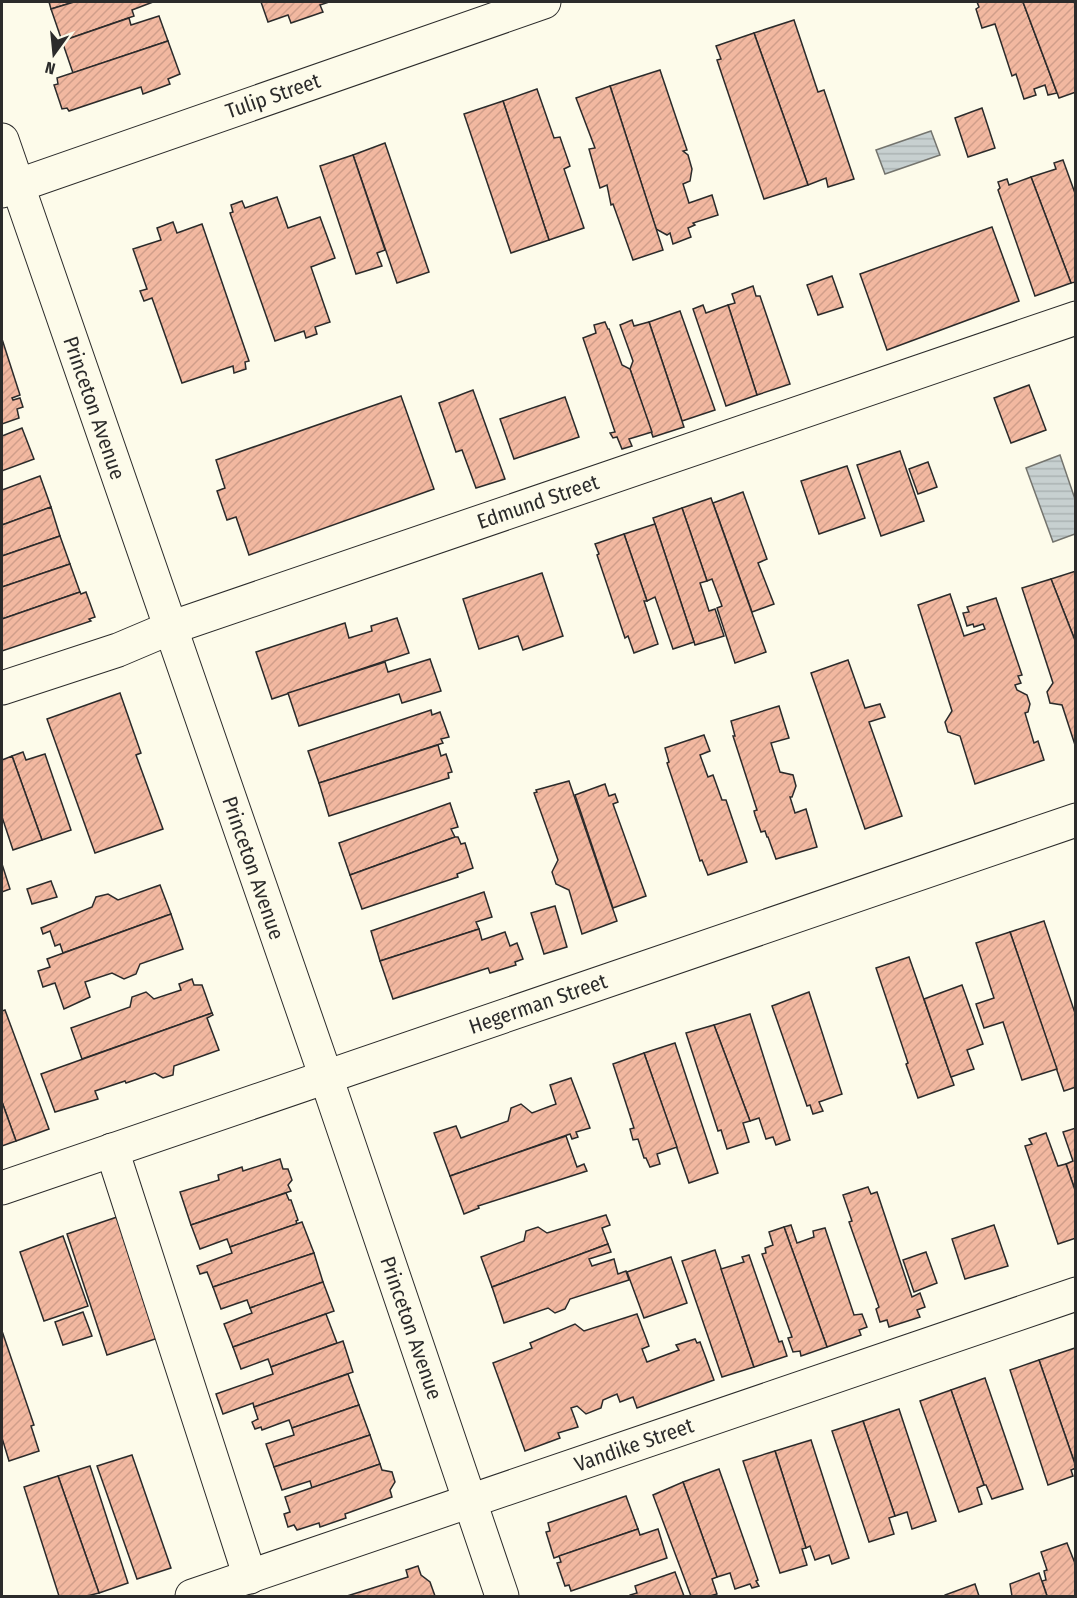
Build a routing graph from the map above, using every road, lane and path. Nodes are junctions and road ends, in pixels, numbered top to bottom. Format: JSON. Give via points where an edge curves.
{"nodes":[{"id":1,"x":544,"y":2,"type":"edge"},
{"id":2,"x":2,"y":140,"type":"edge"},
{"id":3,"x":9,"y":188,"type":"edge"},
{"id":4,"x":1076,"y":318,"type":"edge"},
{"id":5,"x":170,"y":628,"type":"junction"},
{"id":6,"x":2,"y":688,"type":"edge"},
{"id":7,"x":1076,"y":820,"type":"edge"},
{"id":8,"x":326,"y":1077,"type":"junction"},
{"id":9,"x":112,"y":1150,"type":"junction"},
{"id":10,"x":2,"y":1188,"type":"edge"},
{"id":11,"x":1076,"y":1294,"type":"edge"},
{"id":12,"x":469,"y":1501,"type":"junction"},
{"id":13,"x":250,"y":1577,"type":"junction"},
{"id":14,"x":192,"y":1596,"type":"edge"},
{"id":15,"x":502,"y":1596,"type":"edge"}],
"edges":[{"from":1,"to":3,"type":"street","name":"Tulip Street"},
{"from":2,"to":3,"type":"street","name":"Princeton Avenue"},
{"from":3,"to":5,"type":"street","name":"Princeton Avenue"},
{"from":4,"to":5,"type":"street","name":"Edmund Street"},
{"from":5,"to":6,"type":"street","name":"Edmund Street","via":[[118,650]]},
{"from":5,"to":8,"type":"street","name":"Princeton Avenue"},
{"from":7,"to":8,"type":"street","name":"Hegerman Street"},
{"from":8,"to":9,"type":"street","name":"Hegerman Street"},
{"from":8,"to":12,"type":"street","name":"Princeton Avenue"},
{"from":9,"to":10,"type":"street","name":"Hegerman Street"},
{"from":9,"to":13,"type":"street"},
{"from":11,"to":12,"type":"street","name":"Vandike Street"},
{"from":12,"to":13,"type":"street","name":"Vandike Street"},
{"from":12,"to":15,"type":"street","name":"Princeton Avenue"},
{"from":13,"to":14,"type":"street","name":"Vandike Street"}]}
